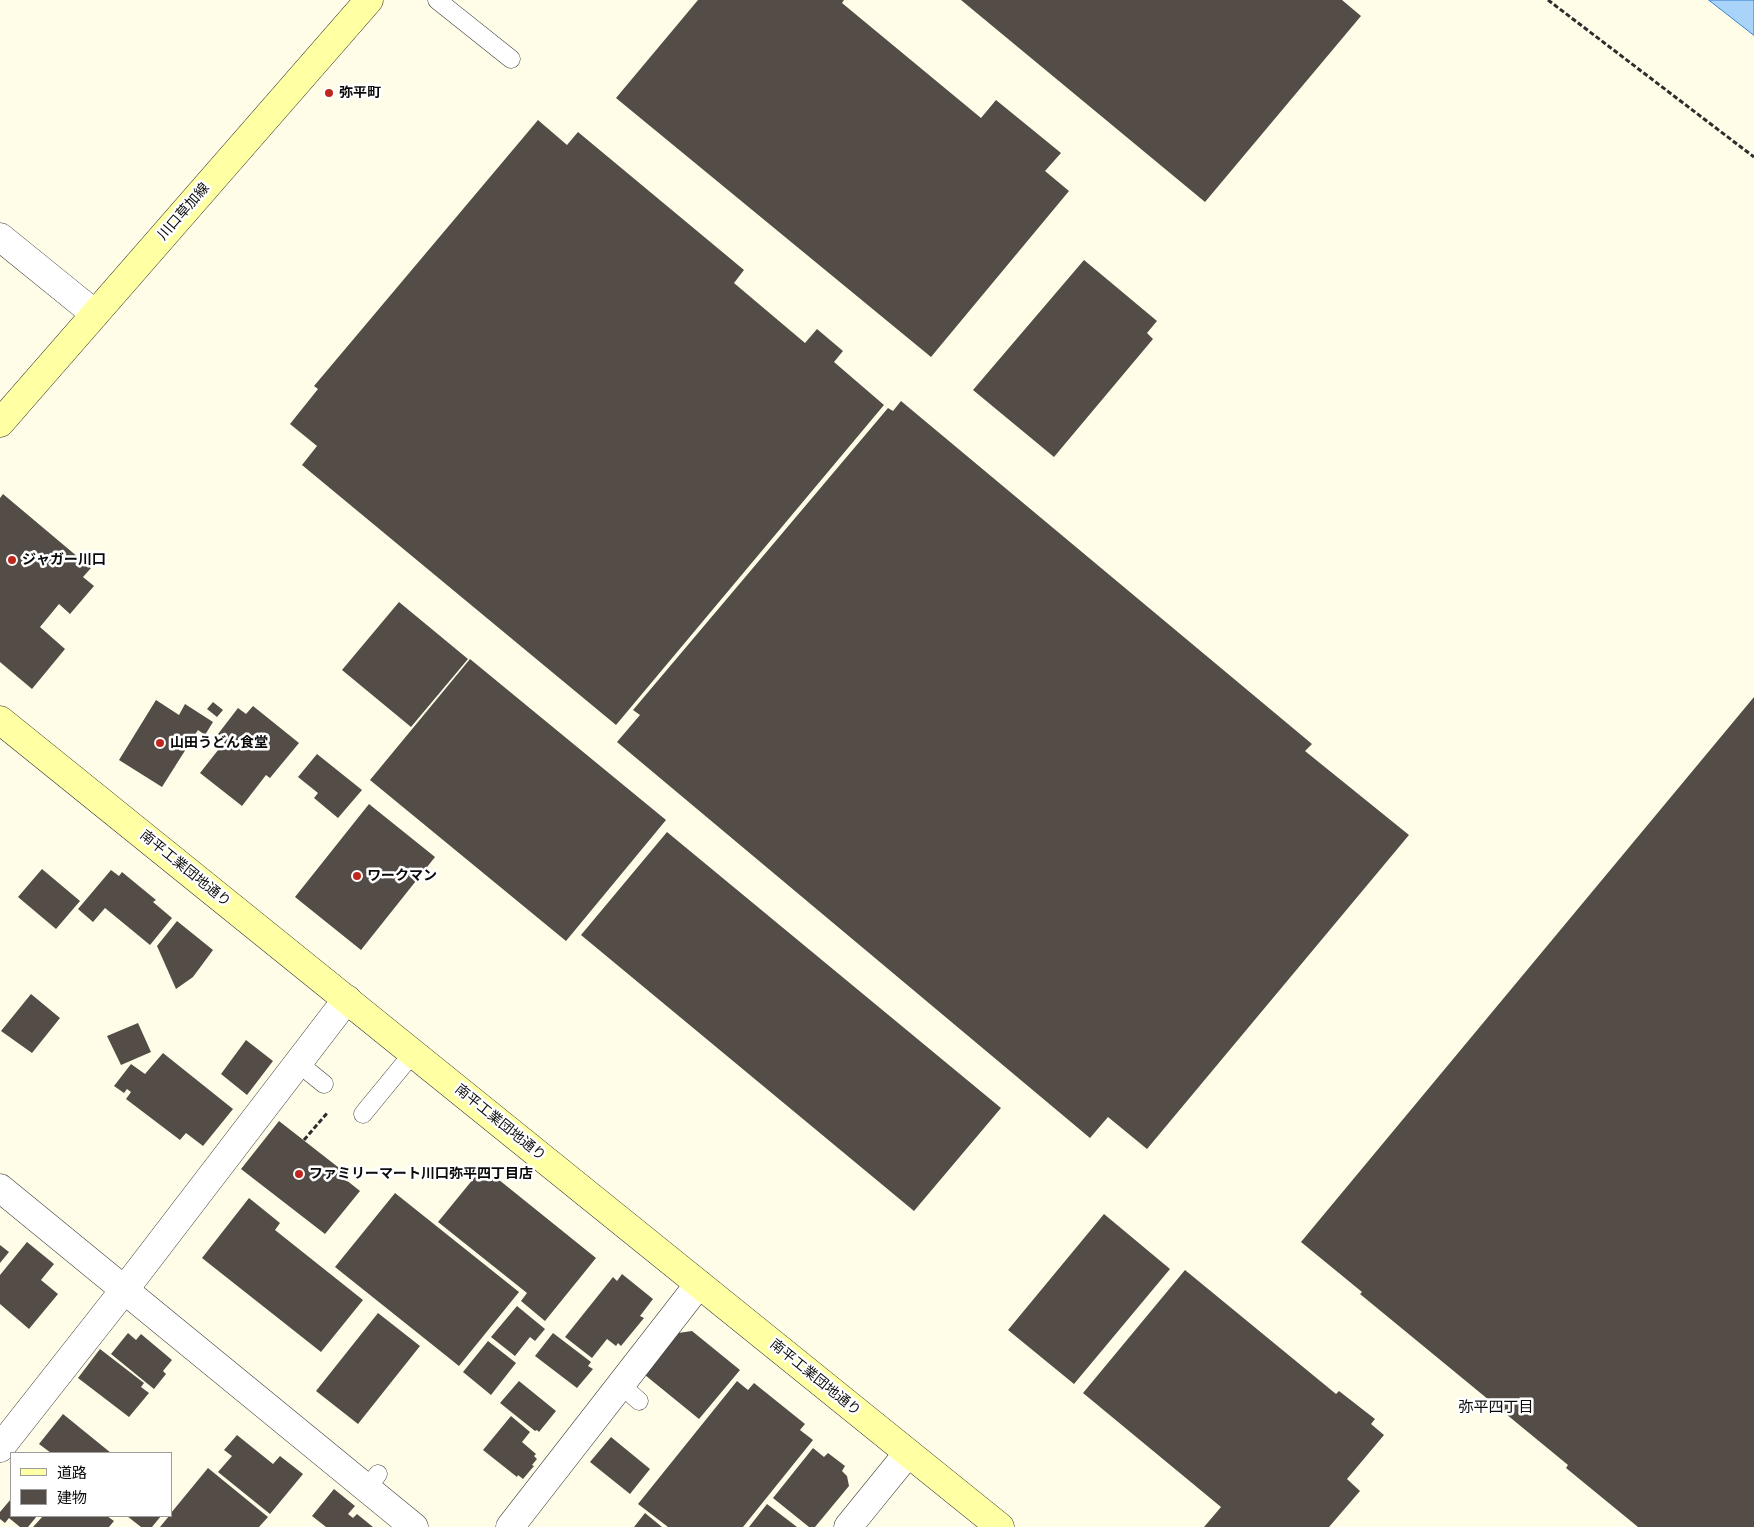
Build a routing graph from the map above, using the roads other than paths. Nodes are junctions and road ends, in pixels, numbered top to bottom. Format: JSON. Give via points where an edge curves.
{"nodes":[{"id":1,"x":369,"y":0,"type":"edge"},
{"id":2,"x":437,"y":0,"type":"edge"},
{"id":3,"x":511,"y":59,"type":"dead end"},
{"id":4,"x":0,"y":237,"type":"edge"},
{"id":5,"x":95,"y":314,"type":"junction"},
{"id":6,"x":0,"y":423,"type":"edge"},
{"id":7,"x":0,"y":720,"type":"edge"},
{"id":8,"x":348,"y":999,"type":"junction"},
{"id":9,"x":413,"y":1053,"type":"junction"},
{"id":10,"x":298,"y":1063,"type":"junction"},
{"id":11,"x":324,"y":1084,"type":"dead end"},
{"id":12,"x":363,"y":1114,"type":"dead end"},
{"id":13,"x":0,"y":1188,"type":"edge"},
{"id":14,"x":699,"y":1284,"type":"junction"},
{"id":15,"x":125,"y":1289,"type":"junction"},
{"id":16,"x":0,"y":1448,"type":"edge"},
{"id":17,"x":908,"y":1453,"type":"junction"},
{"id":18,"x":414,"y":1527,"type":"edge"},
{"id":19,"x":510,"y":1527,"type":"edge"},
{"id":20,"x":848,"y":1527,"type":"edge"},
{"id":21,"x":1000,"y":1527,"type":"edge"}],
"edges":[{"from":1,"to":5,"type":"street","name":"川口草加線"},
{"from":2,"to":3,"type":"lane"},
{"from":4,"to":5,"type":"street"},
{"from":5,"to":6,"type":"street","name":"川口草加線"},
{"from":7,"to":8,"type":"street","name":"南平工業団地通り"},
{"from":8,"to":9,"type":"street","name":"南平工業団地通り"},
{"from":8,"to":10,"type":"street"},
{"from":9,"to":12,"type":"lane"},
{"from":9,"to":14,"type":"street","name":"南平工業団地通り"},
{"from":10,"to":11,"type":"lane"},
{"from":10,"to":15,"type":"street"},
{"from":13,"to":15,"type":"street"},
{"from":14,"to":17,"type":"street","name":"南平工業団地通り"},
{"from":14,"to":19,"type":"street","via":[[630,1393]]},
{"from":15,"to":16,"type":"street"},
{"from":15,"to":18,"type":"street","via":[[372,1481]]},
{"from":17,"to":20,"type":"street"},
{"from":17,"to":21,"type":"street","name":"南平工業団地通り"}]}
